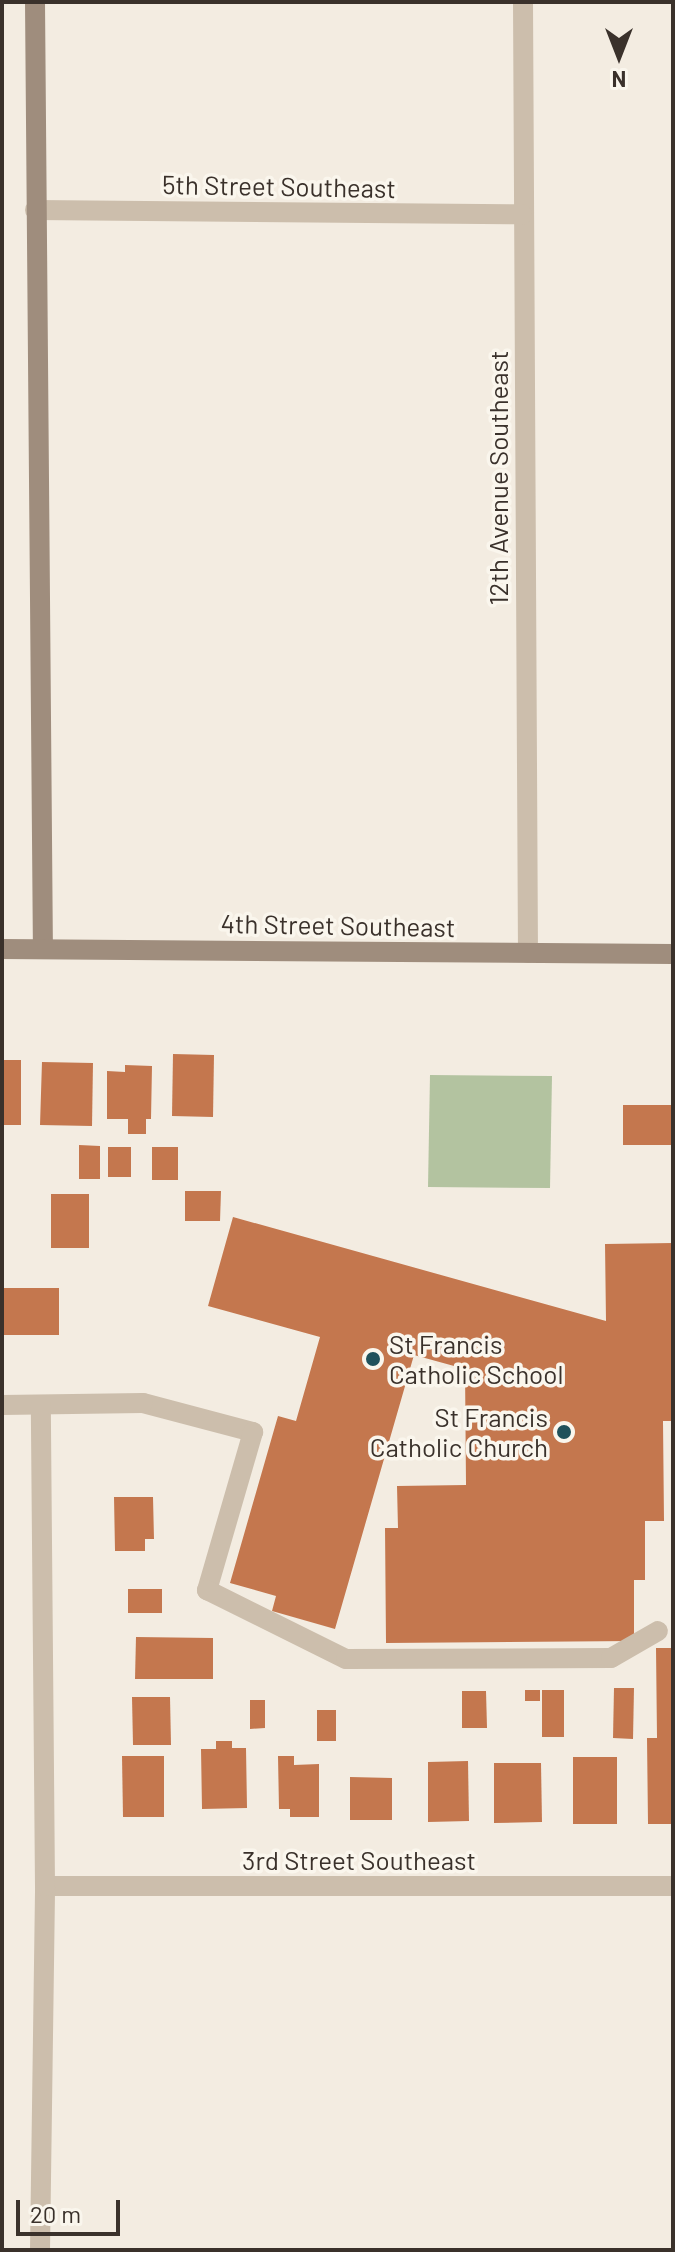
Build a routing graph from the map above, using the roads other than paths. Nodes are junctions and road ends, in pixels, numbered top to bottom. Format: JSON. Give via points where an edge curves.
{"nodes":[{"id":1,"x":35,"y":2,"type":"edge"},
{"id":2,"x":523,"y":2,"type":"edge"},
{"id":3,"x":35,"y":210,"type":"junction"},
{"id":4,"x":522,"y":214,"type":"junction"},
{"id":5,"x":43,"y":948,"type":"junction"},
{"id":6,"x":2,"y":949,"type":"edge"},
{"id":7,"x":528,"y":953,"type":"junction"},
{"id":8,"x":673,"y":954,"type":"edge"},
{"id":9,"x":2,"y":1405,"type":"edge"},
{"id":10,"x":41,"y":1405,"type":"junction"},
{"id":11,"x":658,"y":1631,"type":"dead end"},
{"id":12,"x":45,"y":1886,"type":"junction"},
{"id":13,"x":673,"y":1886,"type":"edge"},
{"id":14,"x":40,"y":2250,"type":"edge"}],
"edges":[{"from":1,"to":3,"type":"main road"},
{"from":2,"to":4,"type":"street","name":"12th Avenue Southeast"},
{"from":3,"to":4,"type":"street","name":"5th Street Southeast"},
{"from":3,"to":5,"type":"main road"},
{"from":4,"to":7,"type":"street","name":"12th Avenue Southeast"},
{"from":5,"to":6,"type":"main road","name":"4th Street Southeast"},
{"from":5,"to":7,"type":"main road","name":"4th Street Southeast"},
{"from":7,"to":8,"type":"main road","name":"4th Street Southeast"},
{"from":9,"to":10,"type":"street"},
{"from":10,"to":11,"type":"street","via":[[143,1403],[253,1432],[207,1590],[346,1659],[611,1658]]},
{"from":10,"to":12,"type":"street"},
{"from":12,"to":13,"type":"street","name":"3rd Street Southeast"},
{"from":12,"to":14,"type":"street"}]}
